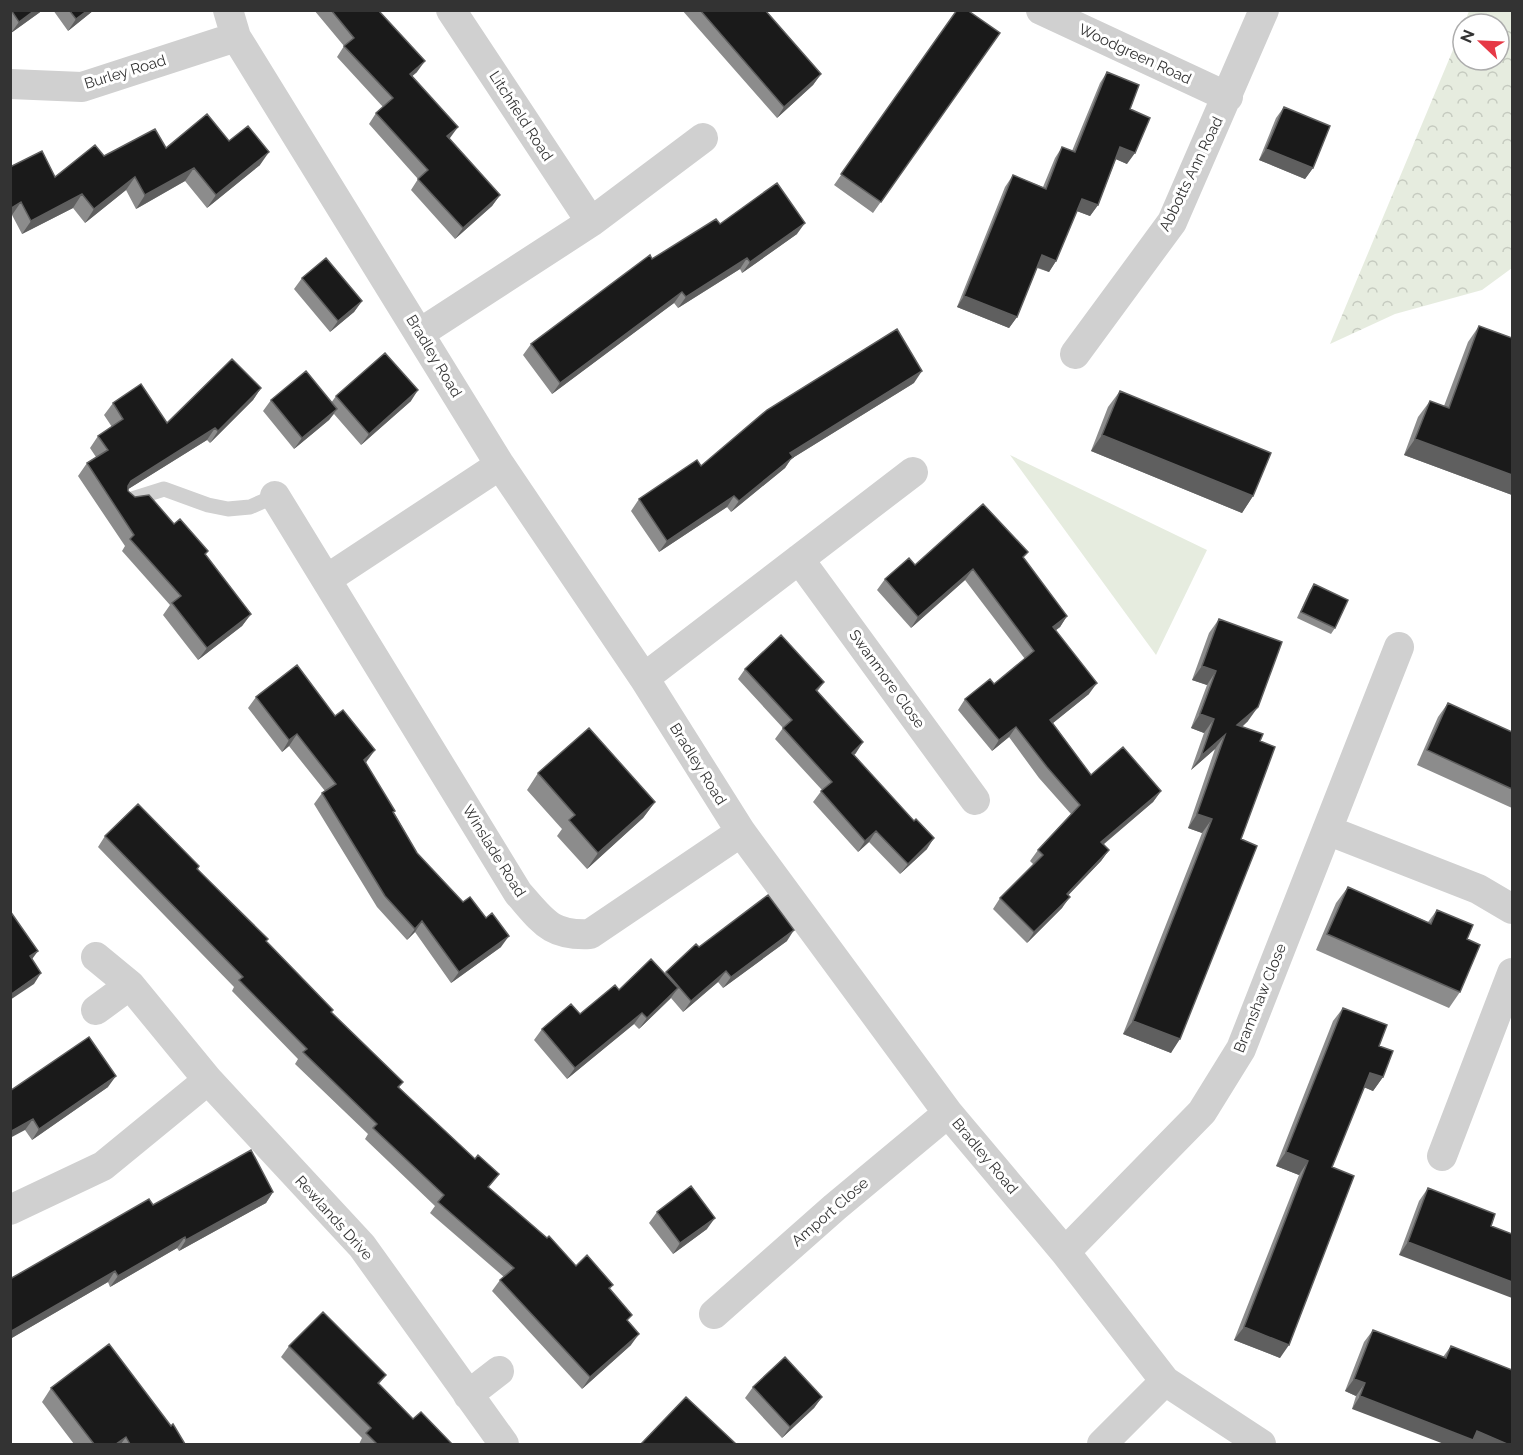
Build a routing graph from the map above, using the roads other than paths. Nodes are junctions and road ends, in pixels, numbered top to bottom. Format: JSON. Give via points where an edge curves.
{"nodes":[{"id":1,"x":452,"y":10,"type":"edge"},
{"id":2,"x":1041,"y":10,"type":"edge"},
{"id":3,"x":1264,"y":10,"type":"edge"},
{"id":4,"x":232,"y":24,"type":"edge"},
{"id":5,"x":10,"y":84,"type":"edge"},
{"id":6,"x":1228,"y":97,"type":"junction"},
{"id":7,"x":703,"y":138,"type":"dead end"},
{"id":8,"x":591,"y":222,"type":"junction"},
{"id":9,"x":420,"y":333,"type":"junction"},
{"id":10,"x":1075,"y":354,"type":"dead end"},
{"id":11,"x":500,"y":465,"type":"junction"},
{"id":12,"x":913,"y":472,"type":"dead end"},
{"id":13,"x":275,"y":496,"type":"joint"},
{"id":14,"x":129,"y":500,"type":"edge"},
{"id":15,"x":799,"y":559,"type":"junction"},
{"id":16,"x":327,"y":579,"type":"junction"},
{"id":17,"x":1399,"y":647,"type":"dead end"},
{"id":18,"x":644,"y":678,"type":"junction"},
{"id":19,"x":975,"y":800,"type":"dead end"},
{"id":20,"x":1327,"y":830,"type":"junction"},
{"id":21,"x":741,"y":832,"type":"junction"},
{"id":22,"x":1512,"y":909,"type":"edge"},
{"id":23,"x":96,"y":957,"type":"dead end"},
{"id":24,"x":1512,"y":973,"type":"edge"},
{"id":25,"x":130,"y":986,"type":"junction"},
{"id":26,"x":96,"y":1010,"type":"dead end"},
{"id":27,"x":208,"y":1080,"type":"junction"},
{"id":28,"x":948,"y":1113,"type":"junction"},
{"id":29,"x":1442,"y":1156,"type":"dead end"},
{"id":30,"x":10,"y":1210,"type":"edge"},
{"id":31,"x":1065,"y":1252,"type":"junction"},
{"id":32,"x":714,"y":1314,"type":"dead end"},
{"id":33,"x":499,"y":1371,"type":"dead end"},
{"id":34,"x":1165,"y":1381,"type":"junction"},
{"id":35,"x":468,"y":1395,"type":"junction"},
{"id":36,"x":504,"y":1444,"type":"edge"},
{"id":37,"x":1102,"y":1444,"type":"edge"},
{"id":38,"x":1261,"y":1444,"type":"edge"}],
"edges":[{"from":1,"to":8,"type":"street","name":"Litchfield Road"},
{"from":2,"to":6,"type":"street","name":"Woodgreen Road"},
{"from":3,"to":6,"type":"street","name":"Abbotts Ann Road"},
{"from":4,"to":5,"type":"street","name":"Burley Road","via":[[82,87]]},
{"from":4,"to":9,"type":"street","name":"Bradley Road"},
{"from":6,"to":10,"type":"street","name":"Abbotts Ann Road","via":[[1172,222]]},
{"from":7,"to":8,"type":"street"},
{"from":8,"to":9,"type":"street"},
{"from":9,"to":11,"type":"street","name":"Bradley Road"},
{"from":11,"to":16,"type":"street"},
{"from":11,"to":18,"type":"street","name":"Bradley Road"},
{"from":12,"to":15,"type":"street"},
{"from":13,"to":14,"type":"lane","via":[[250,507],[228,508],[164,489]]},
{"from":13,"to":16,"type":"street","name":"Winslade Road"},
{"from":15,"to":18,"type":"street"},
{"from":15,"to":19,"type":"street","name":"Swanmore Close"},
{"from":16,"to":21,"type":"street","name":"Winslade Road","via":[[518,893],[547,926],[567,935],[590,934]]},
{"from":17,"to":20,"type":"street","name":"Bramshaw Close"},
{"from":18,"to":21,"type":"street","name":"Bradley Road"},
{"from":20,"to":22,"type":"street","via":[[1478,890]]},
{"from":20,"to":31,"type":"street","name":"Bramshaw Close","via":[[1241,1048],[1202,1112]]},
{"from":21,"to":28,"type":"street","name":"Bradley Road"},
{"from":23,"to":25,"type":"street","name":"Rewlands Drive"},
{"from":24,"to":29,"type":"street"},
{"from":25,"to":26,"type":"street"},
{"from":25,"to":27,"type":"street","name":"Rewlands Drive"},
{"from":27,"to":30,"type":"street","via":[[103,1166]]},
{"from":27,"to":35,"type":"street","name":"Rewlands Drive","via":[[362,1246]]},
{"from":28,"to":31,"type":"street","name":"Bradley Road"},
{"from":28,"to":32,"type":"street","name":"Amport Close"},
{"from":31,"to":34,"type":"street","name":"Bradley Road"},
{"from":33,"to":35,"type":"street"},
{"from":34,"to":37,"type":"street"},
{"from":34,"to":38,"type":"street","name":"Bradley Road"},
{"from":35,"to":36,"type":"street","name":"Rewlands Drive"}]}
